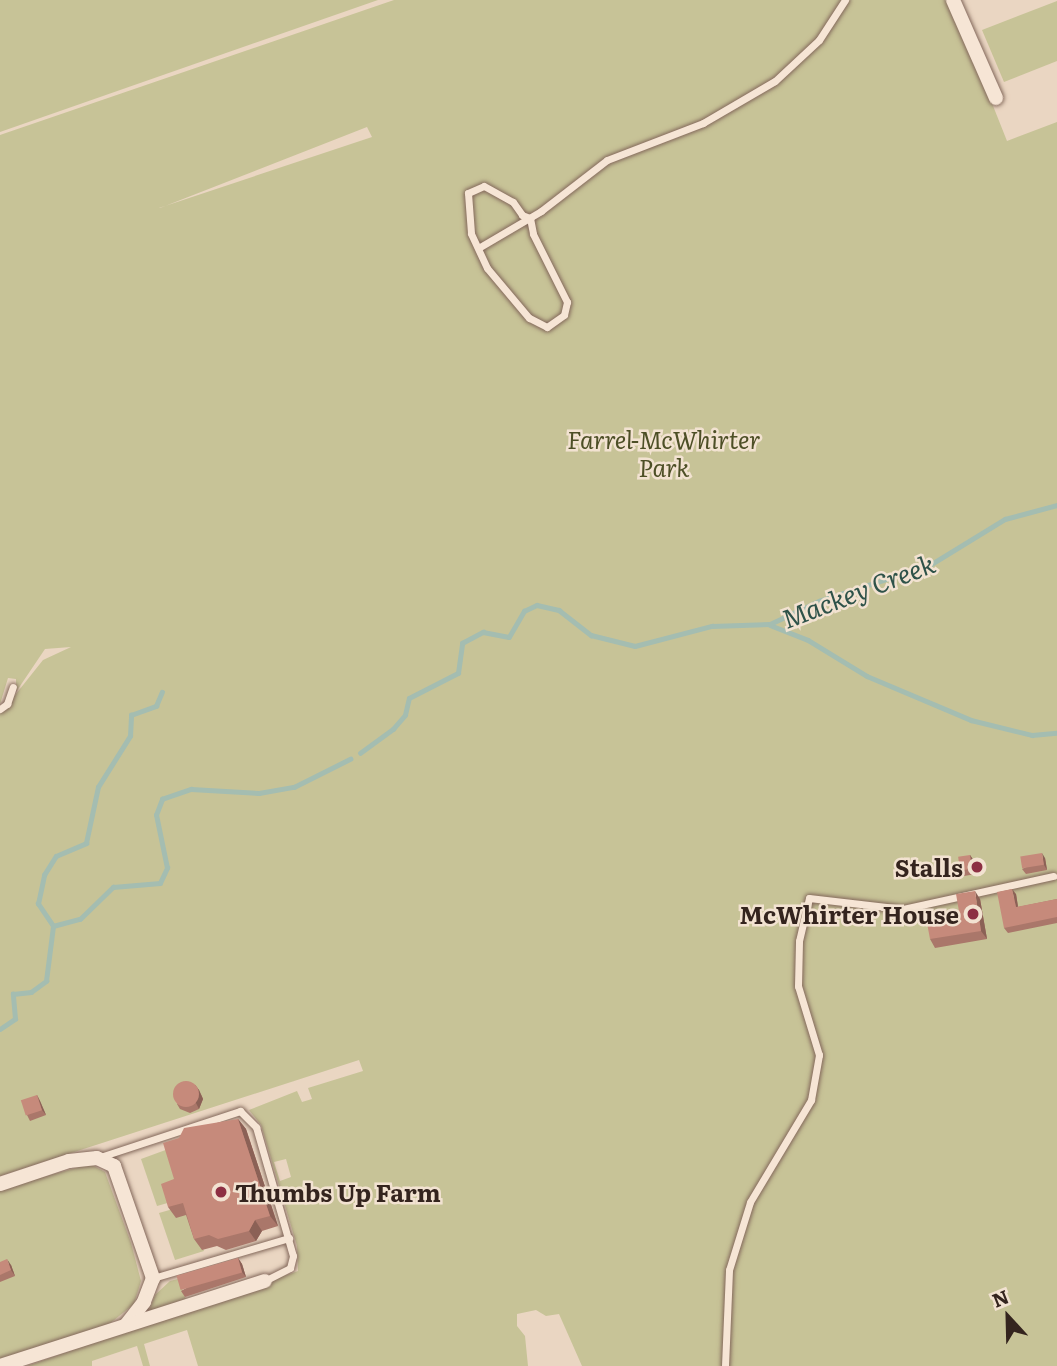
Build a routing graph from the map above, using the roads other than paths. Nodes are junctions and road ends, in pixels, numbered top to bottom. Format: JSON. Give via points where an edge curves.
{"nodes":[{"id":1,"x":845,"y":0,"type":"edge"},
{"id":2,"x":953,"y":0,"type":"edge"},
{"id":3,"x":996,"y":99,"type":"dead end"},
{"id":4,"x":530,"y":218,"type":"junction"},
{"id":5,"x":480,"y":247,"type":"junction"},
{"id":6,"x":13,"y":687,"type":"dead end"},
{"id":7,"x":0,"y":709,"type":"edge"},
{"id":8,"x":1053,"y":876,"type":"dead end"},
{"id":9,"x":97,"y":1158,"type":"junction"},
{"id":10,"x":0,"y":1184,"type":"edge"},
{"id":11,"x":289,"y":1238,"type":"junction"},
{"id":12,"x":153,"y":1278,"type":"junction"},
{"id":13,"x":265,"y":1281,"type":"joint"},
{"id":14,"x":126,"y":1325,"type":"junction"},
{"id":15,"x":0,"y":1366,"type":"edge"},
{"id":16,"x":725,"y":1366,"type":"edge"}],
"edges":[{"from":1,"to":4,"type":"lane","via":[[819,40],[775,81],[703,123],[607,160]]},
{"from":2,"to":3,"type":"street"},
{"from":4,"to":5,"type":"lane"},
{"from":4,"to":5,"type":"lane","via":[[484,186],[468,193],[471,233]]},
{"from":4,"to":5,"type":"lane","via":[[533,234],[567,302],[564,315],[547,327],[529,318],[487,268]]},
{"from":6,"to":7,"type":"lane"},
{"from":8,"to":16,"type":"lane","via":[[903,909],[809,898],[799,941],[798,986],[819,1055],[811,1100],[750,1202],[729,1270]]},
{"from":9,"to":10,"type":"street","via":[[69,1161]]},
{"from":9,"to":11,"type":"lane","via":[[240,1111],[256,1127]]},
{"from":9,"to":12,"type":"street","via":[[114,1166]]},
{"from":11,"to":12,"type":"lane"},
{"from":11,"to":13,"type":"lane","via":[[290,1268]]},
{"from":12,"to":14,"type":"street","via":[[144,1302]]},
{"from":13,"to":14,"type":"street"},
{"from":14,"to":15,"type":"street"}]}
